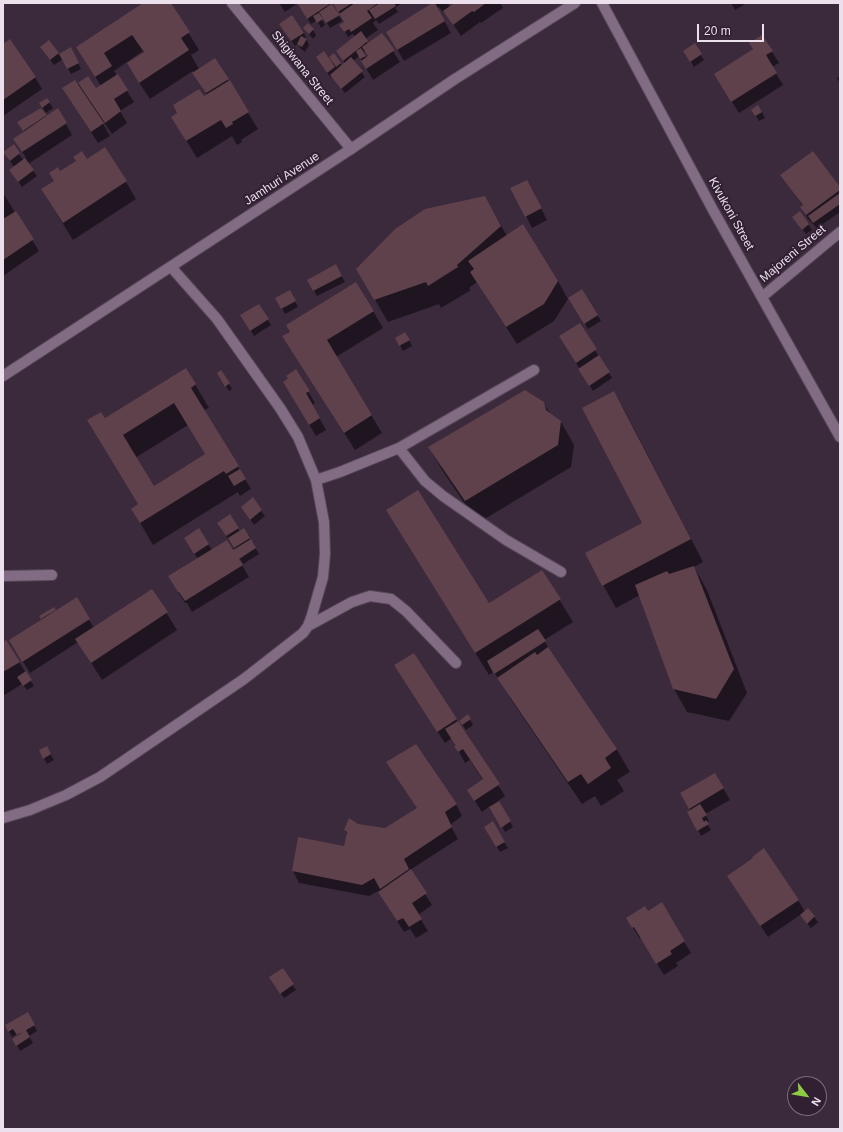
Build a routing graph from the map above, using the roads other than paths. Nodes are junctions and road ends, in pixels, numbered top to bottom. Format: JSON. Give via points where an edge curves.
{"nodes":[{"id":1,"x":232,"y":3,"type":"edge"},
{"id":2,"x":575,"y":3,"type":"edge"},
{"id":3,"x":602,"y":3,"type":"edge"},
{"id":4,"x":351,"y":149,"type":"junction"},
{"id":5,"x":840,"y":232,"type":"edge"},
{"id":6,"x":171,"y":267,"type":"junction"},
{"id":7,"x":762,"y":297,"type":"junction"},
{"id":8,"x":534,"y":370,"type":"dead end"},
{"id":9,"x":3,"y":376,"type":"edge"},
{"id":10,"x":840,"y":437,"type":"edge"},
{"id":11,"x":399,"y":448,"type":"junction"},
{"id":12,"x":316,"y":480,"type":"junction"},
{"id":13,"x":561,"y":572,"type":"dead end"},
{"id":14,"x":52,"y":575,"type":"dead end"},
{"id":15,"x":3,"y":576,"type":"edge"},
{"id":16,"x":308,"y":626,"type":"junction"},
{"id":17,"x":456,"y":663,"type":"dead end"},
{"id":18,"x":3,"y":818,"type":"edge"}],
"edges":[{"from":1,"to":4,"type":"street","name":"Shigiwana Street"},
{"from":2,"to":4,"type":"street","name":"Jamhuri Avenue"},
{"from":3,"to":7,"type":"street","name":"Kivukoni Street"},
{"from":4,"to":6,"type":"street","name":"Jamhuri Avenue"},
{"from":5,"to":7,"type":"street","name":"Majoreni Street"},
{"from":6,"to":9,"type":"street","name":"Jamhuri Avenue"},
{"from":6,"to":12,"type":"street","via":[[217,319],[280,408],[298,437]]},
{"from":7,"to":10,"type":"street","name":"Kivukoni Street"},
{"from":8,"to":11,"type":"street"},
{"from":11,"to":12,"type":"street"},
{"from":11,"to":13,"type":"street","via":[[425,481],[443,496],[506,540]]},
{"from":12,"to":16,"type":"street","via":[[324,522],[325,554],[323,577]]},
{"from":14,"to":15,"type":"street"},
{"from":16,"to":17,"type":"street","via":[[352,602],[370,596],[391,599]]},
{"from":16,"to":18,"type":"street","via":[[300,636],[244,679],[100,777],[66,795]]}]}
